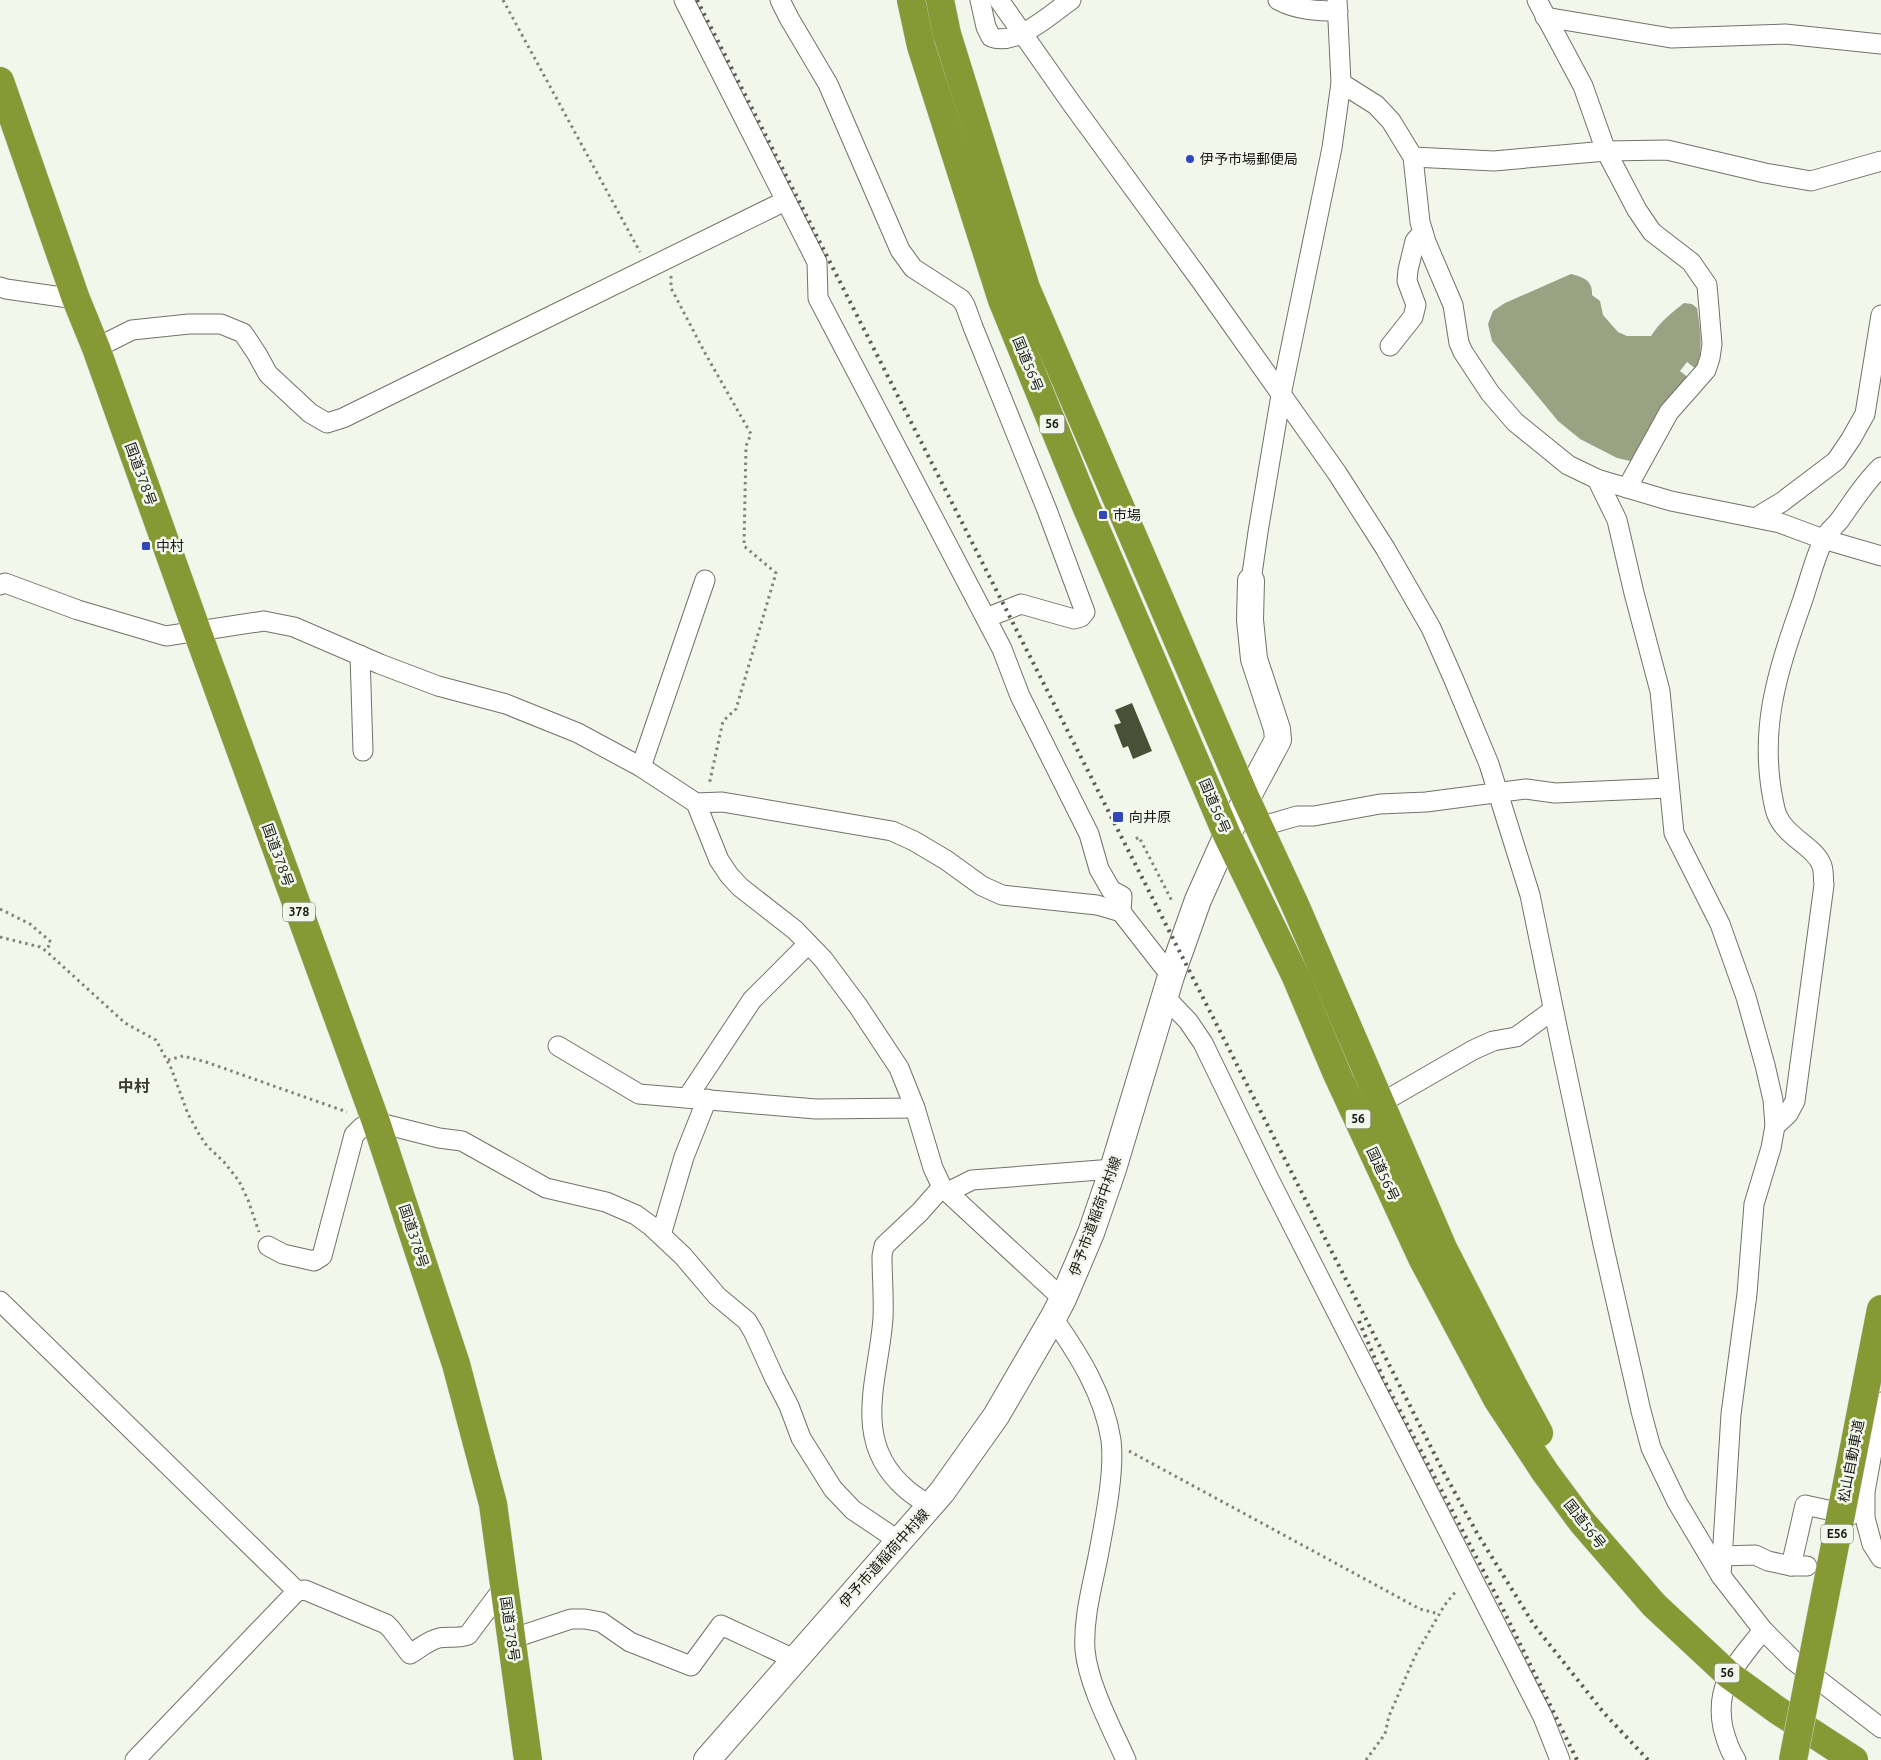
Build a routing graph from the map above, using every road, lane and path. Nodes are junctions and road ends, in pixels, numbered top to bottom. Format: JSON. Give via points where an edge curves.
{"nodes":[{"id":1,"x":503,"y":0,"type":"edge"},
{"id":2,"x":684,"y":0,"type":"edge"},
{"id":3,"x":780,"y":0,"type":"edge"},
{"id":4,"x":910,"y":0,"type":"edge"},
{"id":5,"x":940,"y":0,"type":"edge"},
{"id":6,"x":980,"y":0,"type":"edge"},
{"id":7,"x":999,"y":0,"type":"edge"},
{"id":8,"x":1071,"y":0,"type":"edge"},
{"id":9,"x":1278,"y":0,"type":"edge"},
{"id":10,"x":1537,"y":0,"type":"edge"},
{"id":11,"x":1337,"y":6,"type":"edge"},
{"id":12,"x":1545,"y":17,"type":"junction"},
{"id":13,"x":1022,"y":34,"type":"junction"},
{"id":14,"x":1881,"y":44,"type":"edge"},
{"id":15,"x":0,"y":81,"type":"edge"},
{"id":16,"x":1341,"y":84,"type":"junction"},
{"id":17,"x":1606,"y":151,"type":"junction"},
{"id":18,"x":1413,"y":157,"type":"junction"},
{"id":19,"x":1881,"y":161,"type":"edge"},
{"id":20,"x":785,"y":200,"type":"junction"},
{"id":21,"x":1423,"y":232,"type":"junction"},
{"id":22,"x":648,"y":269,"type":"junction"},
{"id":23,"x":671,"y":272,"type":"dead end"},
{"id":24,"x":0,"y":286,"type":"edge"},
{"id":25,"x":76,"y":299,"type":"junction"},
{"id":26,"x":1881,"y":315,"type":"edge"},
{"id":27,"x":1390,"y":346,"type":"dead end"},
{"id":28,"x":96,"y":348,"type":"junction"},
{"id":29,"x":1281,"y":395,"type":"junction"},
{"id":30,"x":1881,"y":467,"type":"edge"},
{"id":31,"x":1597,"y":479,"type":"junction"},
{"id":32,"x":1627,"y":488,"type":"junction"},
{"id":33,"x":1757,"y":517,"type":"junction"},
{"id":34,"x":1823,"y":539,"type":"junction"},
{"id":35,"x":1881,"y":556,"type":"edge"},
{"id":36,"x":705,"y":580,"type":"dead end"},
{"id":37,"x":1251,"y":581,"type":"joint"},
{"id":38,"x":0,"y":586,"type":"edge"},
{"id":39,"x":986,"y":618,"type":"junction"},
{"id":40,"x":197,"y":631,"type":"junction"},
{"id":41,"x":360,"y":655,"type":"junction"},
{"id":42,"x":363,"y":751,"type":"dead end"},
{"id":43,"x":641,"y":767,"type":"junction"},
{"id":44,"x":1669,"y":788,"type":"junction"},
{"id":45,"x":1499,"y":793,"type":"junction"},
{"id":46,"x":1246,"y":799,"type":"junction"},
{"id":47,"x":701,"y":803,"type":"junction"},
{"id":48,"x":1259,"y":827,"type":"junction"},
{"id":49,"x":1227,"y":835,"type":"junction"},
{"id":50,"x":1136,"y":839,"type":"dead end"},
{"id":51,"x":1173,"y":903,"type":"dead end"},
{"id":52,"x":0,"y":909,"type":"edge"},
{"id":53,"x":1121,"y":912,"type":"junction"},
{"id":54,"x":0,"y":937,"type":"edge"},
{"id":55,"x":808,"y":944,"type":"junction"},
{"id":56,"x":46,"y":950,"type":"junction"},
{"id":57,"x":1168,"y":986,"type":"junction"},
{"id":58,"x":1554,"y":1010,"type":"junction"},
{"id":59,"x":558,"y":1046,"type":"dead end"},
{"id":60,"x":168,"y":1060,"type":"junction"},
{"id":61,"x":686,"y":1098,"type":"junction"},
{"id":62,"x":707,"y":1100,"type":"junction"},
{"id":63,"x":1381,"y":1103,"type":"junction"},
{"id":64,"x":915,"y":1108,"type":"junction"},
{"id":65,"x":376,"y":1122,"type":"junction"},
{"id":66,"x":1775,"y":1126,"type":"junction"},
{"id":67,"x":1113,"y":1168,"type":"junction"},
{"id":68,"x":945,"y":1190,"type":"junction"},
{"id":69,"x":661,"y":1235,"type":"junction"},
{"id":70,"x":268,"y":1246,"type":"joint"},
{"id":71,"x":0,"y":1301,"type":"edge"},
{"id":72,"x":1058,"y":1308,"type":"junction"},
{"id":73,"x":1881,"y":1309,"type":"edge"},
{"id":74,"x":1881,"y":1402,"type":"edge"},
{"id":75,"x":1111,"y":1441,"type":"junction"},
{"id":76,"x":930,"y":1506,"type":"junction"},
{"id":77,"x":1865,"y":1518,"type":"junction"},
{"id":78,"x":899,"y":1540,"type":"junction"},
{"id":79,"x":1722,"y":1556,"type":"junction"},
{"id":80,"x":1881,"y":1558,"type":"edge"},
{"id":81,"x":1618,"y":1565,"type":"junction"},
{"id":82,"x":1470,"y":1574,"type":"junction"},
{"id":83,"x":1721,"y":1576,"type":"junction"},
{"id":84,"x":504,"y":1587,"type":"junction"},
{"id":85,"x":297,"y":1591,"type":"junction"},
{"id":86,"x":1439,"y":1614,"type":"junction"},
{"id":87,"x":1762,"y":1630,"type":"junction"},
{"id":88,"x":511,"y":1639,"type":"junction"},
{"id":89,"x":794,"y":1659,"type":"junction"},
{"id":90,"x":1729,"y":1675,"type":"junction"},
{"id":91,"x":1881,"y":1728,"type":"edge"},
{"id":92,"x":135,"y":1760,"type":"edge"},
{"id":93,"x":528,"y":1760,"type":"edge"},
{"id":94,"x":707,"y":1760,"type":"edge"},
{"id":95,"x":1126,"y":1760,"type":"edge"},
{"id":96,"x":1366,"y":1760,"type":"edge"},
{"id":97,"x":1560,"y":1760,"type":"edge"},
{"id":98,"x":1736,"y":1760,"type":"edge"},
{"id":99,"x":1793,"y":1760,"type":"edge"},
{"id":100,"x":1854,"y":1760,"type":"edge"}],
"edges":[{"from":1,"to":22,"type":"path"},
{"from":2,"to":20,"type":"street"},
{"from":3,"to":39,"type":"street","via":[[828,84],[900,250],[913,268],[961,299],[965,305],[1085,612],[1074,619],[1021,604]]},
{"from":4,"to":49,"type":"highway","name":"国道56号","number":"56","via":[[921,46],[1002,300],[1082,498]]},
{"from":5,"to":46,"type":"highway","name":"国道56号","number":"56","via":[[947,34],[1026,288]]},
{"from":6,"to":13,"type":"street","via":[[991,37],[1000,41]]},
{"from":7,"to":13,"type":"street"},
{"from":8,"to":13,"type":"street"},
{"from":9,"to":11,"type":"street","via":[[1304,9]]},
{"from":10,"to":12,"type":"street"},
{"from":11,"to":16,"type":"street"},
{"from":12,"to":14,"type":"street","via":[[1671,38],[1785,34]]},
{"from":12,"to":17,"type":"street","via":[[1583,86]]},
{"from":13,"to":29,"type":"street"},
{"from":15,"to":25,"type":"highway","name":"国道378号","number":"378"},
{"from":16,"to":18,"type":"street","via":[[1376,105],[1391,120]]},
{"from":16,"to":29,"type":"street","via":[[1332,148]]},
{"from":17,"to":18,"type":"street","via":[[1494,161]]},
{"from":17,"to":19,"type":"street","via":[[1667,150],[1765,174],[1811,181]]},
{"from":17,"to":32,"type":"street","via":[[1652,232],[1691,262],[1707,286],[1712,344],[1706,370],[1669,412]]},
{"from":18,"to":21,"type":"street"},
{"from":20,"to":22,"type":"street"},
{"from":20,"to":39,"type":"street","via":[[817,262],[818,298]]},
{"from":21,"to":27,"type":"street","via":[[1415,241],[1408,270],[1407,282],[1416,305],[1414,318]]},
{"from":21,"to":31,"type":"street","via":[[1453,305],[1463,352],[1490,393],[1544,448],[1568,465]]},
{"from":22,"to":28,"type":"street","via":[[327,423],[310,414],[268,374],[243,333],[221,324],[132,330]]},
{"from":23,"to":47,"type":"path","via":[[671,288],[751,434],[746,446],[744,546],[776,574],[736,709],[722,721]]},
{"from":24,"to":25,"type":"street"},
{"from":25,"to":28,"type":"highway","name":"国道378号","number":"378"},
{"from":26,"to":33,"type":"street","via":[[1865,414],[1851,440],[1836,461]]},
{"from":28,"to":40,"type":"highway","name":"国道378号","number":"378"},
{"from":29,"to":37,"type":"street"},
{"from":29,"to":45,"type":"street","via":[[1353,498],[1431,628]]},
{"from":30,"to":34,"type":"street"},
{"from":31,"to":32,"type":"street"},
{"from":31,"to":44,"type":"street","via":[[1617,520],[1660,690]]},
{"from":32,"to":33,"type":"street","via":[[1671,501]]},
{"from":33,"to":34,"type":"street"},
{"from":34,"to":35,"type":"street"},
{"from":34,"to":66,"type":"street","via":[[1782,660],[1769,721],[1768,750],[1776,811],[1793,838],[1816,855],[1822,866],[1824,885],[1795,1101],[1788,1114]]},
{"from":36,"to":43,"type":"street"},
{"from":37,"to":46,"type":"street","name":"伊予市道稲荷中村線","via":[[1254,659],[1278,740]]},
{"from":38,"to":40,"type":"street","via":[[5,583],[78,610],[166,636]]},
{"from":39,"to":53,"type":"street","via":[[1020,696],[1089,834],[1100,869],[1111,890],[1122,896]]},
{"from":40,"to":41,"type":"street","via":[[264,622],[294,627]]},
{"from":40,"to":65,"type":"highway","name":"国道378号","number":"378"},
{"from":41,"to":42,"type":"street"},
{"from":41,"to":43,"type":"street","via":[[438,686],[515,708],[578,733]]},
{"from":43,"to":47,"type":"street"},
{"from":44,"to":45,"type":"street","via":[[1555,793],[1526,789]]},
{"from":44,"to":66,"type":"street","via":[[1674,833],[1720,924],[1746,997],[1766,1065]]},
{"from":45,"to":48,"type":"street","via":[[1380,804],[1297,816]]},
{"from":45,"to":58,"type":"street","via":[[1530,895]]},
{"from":46,"to":48,"type":"highway","name":"国道56号","number":"56"},
{"from":46,"to":49,"type":"street","name":"伊予市道稲荷中村線"},
{"from":47,"to":53,"type":"street","via":[[722,802],[892,831],[1002,895]]},
{"from":47,"to":55,"type":"street","via":[[719,860],[729,874]]},
{"from":48,"to":63,"type":"highway","name":"国道56号","number":"56"},
{"from":49,"to":57,"type":"street","name":"伊予市道稲荷中村線","via":[[1198,900]]},
{"from":49,"to":81,"type":"highway","name":"国道56号","number":"56","via":[[1296,976],[1337,1074],[1422,1258],[1497,1399],[1545,1472]]},
{"from":50,"to":51,"type":"path","via":[[1139,837]]},
{"from":52,"to":56,"type":"path","via":[[30,924],[51,942]]},
{"from":53,"to":57,"type":"street"},
{"from":54,"to":56,"type":"path"},
{"from":55,"to":61,"type":"street","via":[[752,1000]]},
{"from":55,"to":64,"type":"street","via":[[823,959],[899,1068]]},
{"from":56,"to":60,"type":"path","via":[[125,1023],[156,1040]]},
{"from":57,"to":67,"type":"street","name":"伊予市道稲荷中村線"},
{"from":57,"to":82,"type":"street","via":[[1203,1043]]},
{"from":58,"to":63,"type":"street","via":[[1516,1037],[1493,1041],[1472,1050]]},
{"from":58,"to":83,"type":"street","via":[[1641,1411],[1652,1448],[1677,1502]]},
{"from":59,"to":61,"type":"street","via":[[639,1094]]},
{"from":60,"to":65,"type":"path","via":[[183,1056],[206,1062]]},
{"from":60,"to":70,"type":"path","via":[[188,1114],[208,1146],[239,1180],[259,1232]]},
{"from":61,"to":62,"type":"street"},
{"from":62,"to":64,"type":"street","via":[[816,1109]]},
{"from":62,"to":69,"type":"street","via":[[684,1157]]},
{"from":63,"to":81,"type":"highway","name":"国道56号","number":"56","via":[[1443,1248],[1514,1387]]},
{"from":64,"to":68,"type":"street","via":[[933,1168]]},
{"from":65,"to":69,"type":"street","via":[[462,1141],[546,1188],[606,1202],[636,1215]]},
{"from":65,"to":70,"type":"street","via":[[362,1127],[354,1135],[322,1256],[314,1261],[283,1254]]},
{"from":65,"to":84,"type":"highway","name":"国道378号","number":"378","via":[[456,1364],[493,1504]]},
{"from":66,"to":79,"type":"street","via":[[1754,1204],[1747,1294],[1731,1414]]},
{"from":67,"to":68,"type":"street","via":[[972,1180]]},
{"from":67,"to":72,"type":"street","name":"伊予市道稲荷中村線","via":[[1091,1233]]},
{"from":68,"to":72,"type":"street"},
{"from":68,"to":76,"type":"street","via":[[884,1246],[883,1318],[871,1412],[875,1439],[892,1475]]},
{"from":69,"to":78,"type":"street","via":[[718,1296],[747,1321],[789,1406],[801,1438],[833,1489],[853,1510]]},
{"from":71,"to":85,"type":"street"},
{"from":72,"to":75,"type":"street","via":[[1096,1391]]},
{"from":72,"to":76,"type":"street","name":"伊予市道稲荷中村線","via":[[996,1416]]},
{"from":73,"to":99,"type":"highway","name":"松山自動車道","number":"E56","bridge":true},
{"from":74,"to":77,"type":"street","via":[[1865,1492]]},
{"from":75,"to":86,"type":"path","via":[[1420,1609]]},
{"from":75,"to":95,"type":"street","via":[[1107,1503],[1085,1628],[1086,1652],[1095,1686]]},
{"from":76,"to":78,"type":"street","name":"伊予市道稲荷中村線"},
{"from":77,"to":79,"type":"street","via":[[1805,1505],[1799,1566],[1768,1561],[1755,1555]]},
{"from":77,"to":80,"type":"street","via":[[1872,1544]]},
{"from":78,"to":89,"type":"street","name":"伊予市道稲荷中村線"},
{"from":79,"to":83,"type":"street"},
{"from":81,"to":90,"type":"highway","name":"国道56号","number":"56","via":[[1654,1605]]},
{"from":82,"to":86,"type":"path"},
{"from":82,"to":97,"type":"street","via":[[1542,1717]]},
{"from":83,"to":87,"type":"street"},
{"from":84,"to":85,"type":"street","via":[[468,1635],[436,1638],[410,1654],[386,1624],[305,1590]]},
{"from":84,"to":88,"type":"highway","name":"国道378号","number":"378"},
{"from":85,"to":92,"type":"street"},
{"from":86,"to":96,"type":"path","via":[[1403,1682],[1388,1716],[1385,1734]]},
{"from":87,"to":90,"type":"street"},
{"from":87,"to":91,"type":"street","via":[[1794,1661]]},
{"from":88,"to":89,"type":"street","via":[[571,1618],[585,1619],[601,1622],[630,1642],[691,1666],[721,1625]]},
{"from":88,"to":93,"type":"highway","name":"国道378号","number":"378"},
{"from":89,"to":94,"type":"street","name":"伊予市道稲荷中村線"},
{"from":90,"to":98,"type":"street","via":[[1721,1695],[1721,1718],[1725,1737]]},
{"from":90,"to":100,"type":"highway","name":"国道56号","number":"56","via":[[1776,1710]]}]}
